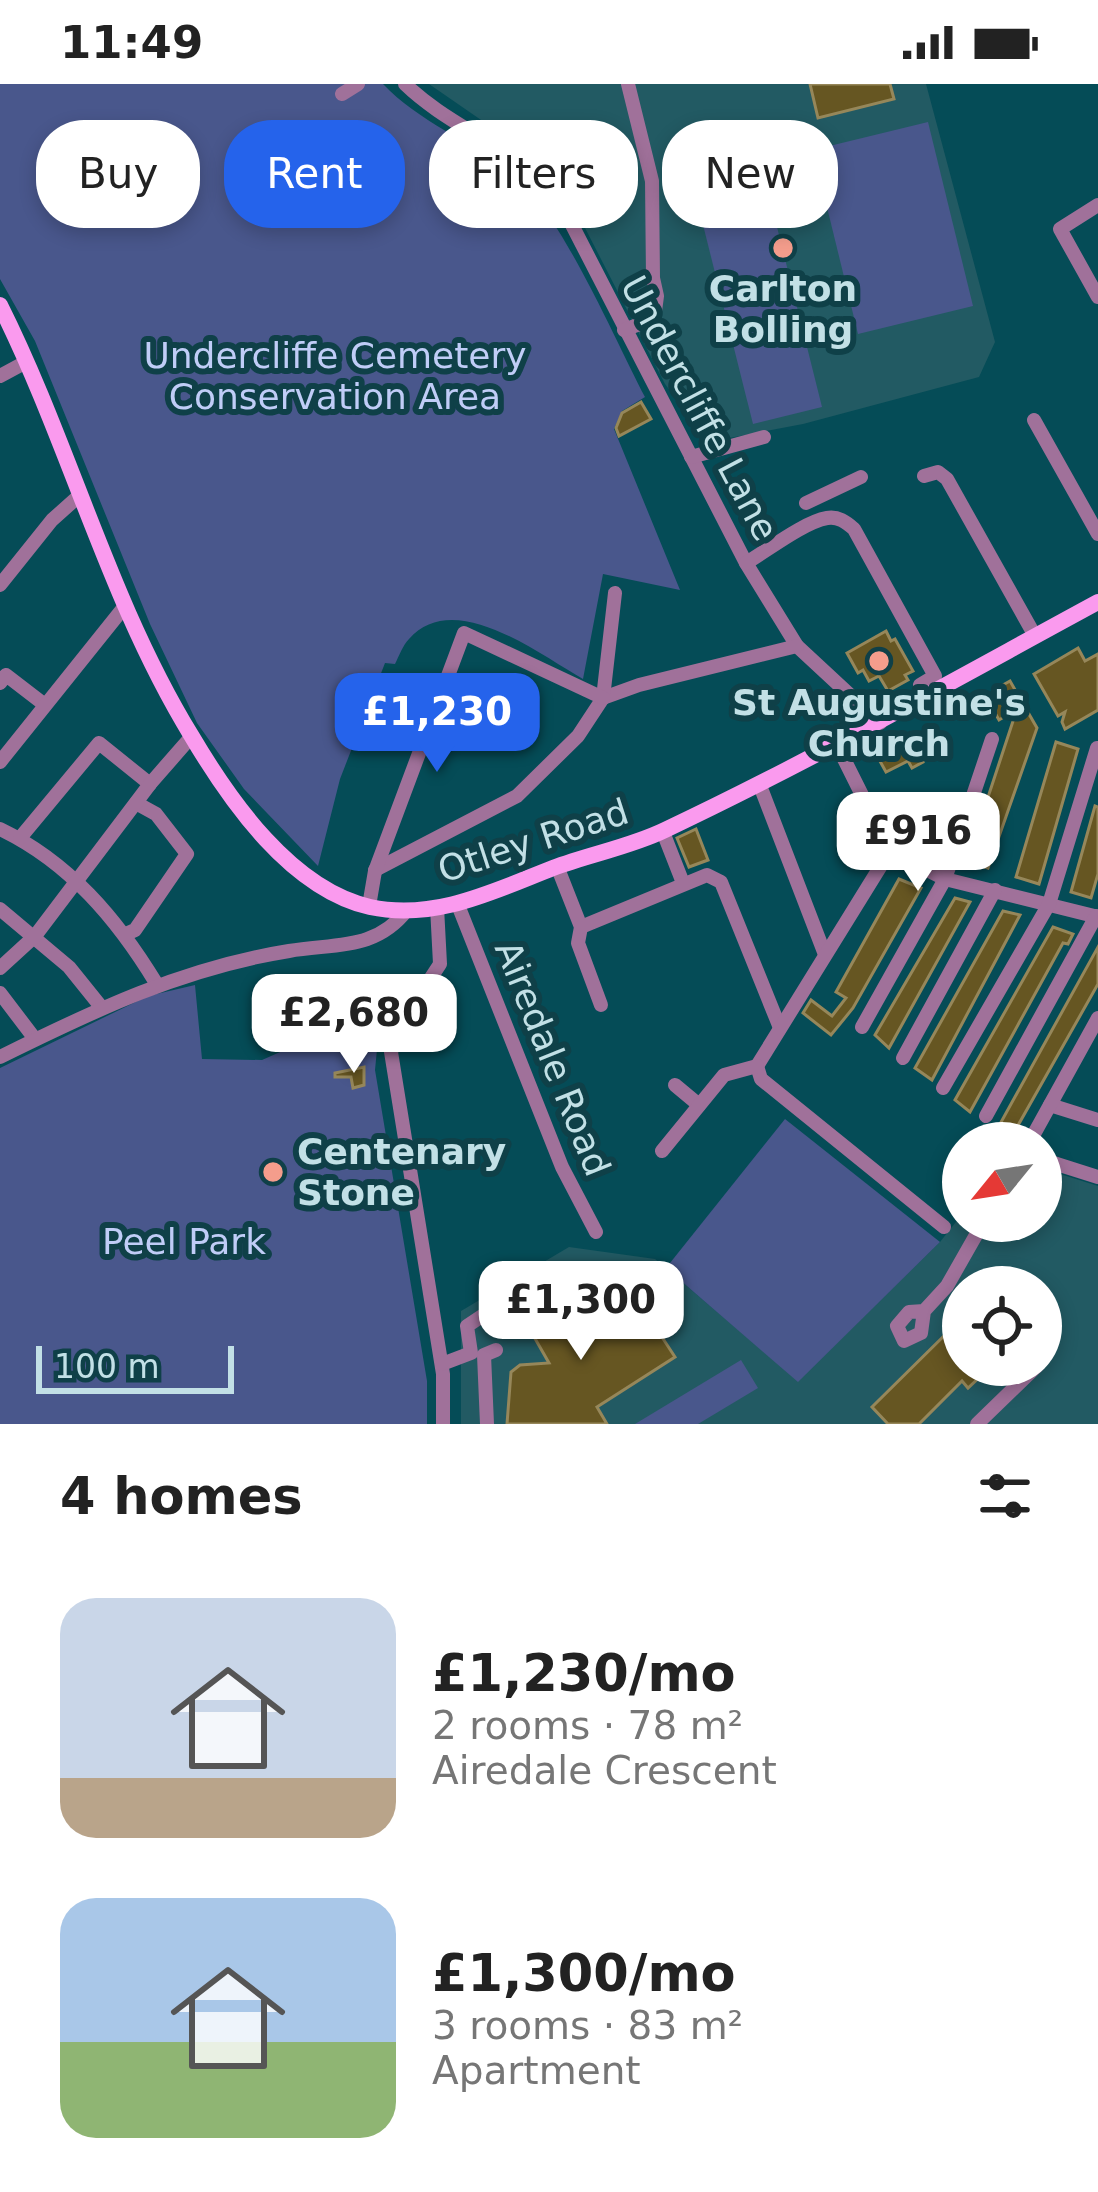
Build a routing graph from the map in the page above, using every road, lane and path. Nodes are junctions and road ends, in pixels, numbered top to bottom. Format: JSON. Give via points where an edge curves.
{"nodes":[{"id":1,"x":358,"y":84,"type":"edge"},
{"id":2,"x":405,"y":84,"type":"edge"},
{"id":3,"x":628,"y":84,"type":"edge"},
{"id":4,"x":342,"y":94,"type":"dead end"},
{"id":5,"x":1098,"y":206,"type":"edge"},
{"id":6,"x":1098,"y":296,"type":"edge"},
{"id":7,"x":0,"y":304,"type":"edge"},
{"id":8,"x":624,"y":330,"type":"junction"},
{"id":9,"x":26,"y":362,"type":"junction"},
{"id":10,"x":0,"y":376,"type":"edge"},
{"id":11,"x":1034,"y":420,"type":"dead end"},
{"id":12,"x":764,"y":437,"type":"dead end"},
{"id":13,"x":691,"y":457,"type":"junction"},
{"id":14,"x":924,"y":476,"type":"dead end"},
{"id":15,"x":862,"y":477,"type":"dead end"},
{"id":16,"x":80,"y":495,"type":"junction"},
{"id":17,"x":830,"y":517,"type":"junction"},
{"id":18,"x":1098,"y":534,"type":"edge"},
{"id":19,"x":746,"y":563,"type":"junction"},
{"id":20,"x":0,"y":585,"type":"edge"},
{"id":21,"x":615,"y":593,"type":"dead end"},
{"id":22,"x":1098,"y":602,"type":"edge"},
{"id":23,"x":125,"y":606,"type":"junction"},
{"id":24,"x":1035,"y":636,"type":"junction"},
{"id":25,"x":797,"y":646,"type":"junction"},
{"id":26,"x":0,"y":683,"type":"edge"},
{"id":27,"x":920,"y":685,"type":"dead end"},
{"id":28,"x":603,"y":698,"type":"junction"},
{"id":29,"x":45,"y":705,"type":"junction"},
{"id":30,"x":880,"y":723,"type":"junction"},
{"id":31,"x":191,"y":737,"type":"junction"},
{"id":32,"x":992,"y":739,"type":"dead end"},
{"id":33,"x":837,"y":745,"type":"junction"},
{"id":34,"x":1097,"y":748,"type":"edge"},
{"id":35,"x":0,"y":762,"type":"edge"},
{"id":36,"x":759,"y":783,"type":"junction"},
{"id":37,"x":151,"y":784,"type":"junction"},
{"id":38,"x":136,"y":803,"type":"junction"},
{"id":39,"x":0,"y":829,"type":"edge"},
{"id":40,"x":663,"y":832,"type":"junction"},
{"id":41,"x":20,"y":838,"type":"junction"},
{"id":42,"x":890,"y":851,"type":"junction"},
{"id":43,"x":557,"y":866,"type":"junction"},
{"id":44,"x":375,"y":871,"type":"junction"},
{"id":45,"x":945,"y":879,"type":"junction"},
{"id":46,"x":76,"y":880,"type":"junction"},
{"id":47,"x":683,"y":883,"type":"junction"},
{"id":48,"x":995,"y":890,"type":"junction"},
{"id":49,"x":1049,"y":904,"type":"junction"},
{"id":50,"x":458,"y":905,"type":"junction"},
{"id":51,"x":369,"y":907,"type":"junction"},
{"id":52,"x":437,"y":908,"type":"junction"},
{"id":53,"x":0,"y":910,"type":"edge"},
{"id":54,"x":407,"y":910,"type":"junction"},
{"id":55,"x":1097,"y":916,"type":"edge"},
{"id":56,"x":581,"y":927,"type":"junction"},
{"id":57,"x":126,"y":934,"type":"junction"},
{"id":58,"x":35,"y":936,"type":"junction"},
{"id":59,"x":824,"y":952,"type":"junction"},
{"id":60,"x":0,"y":968,"type":"edge"},
{"id":61,"x":156,"y":983,"type":"junction"},
{"id":62,"x":0,"y":993,"type":"edge"},
{"id":63,"x":601,"y":1004,"type":"dead end"},
{"id":64,"x":102,"y":1008,"type":"junction"},
{"id":65,"x":1098,"y":1018,"type":"edge"},
{"id":66,"x":862,"y":1027,"type":"dead end"},
{"id":67,"x":779,"y":1028,"type":"junction"},
{"id":68,"x":35,"y":1040,"type":"junction"},
{"id":69,"x":0,"y":1057,"type":"edge"},
{"id":70,"x":903,"y":1058,"type":"dead end"},
{"id":71,"x":758,"y":1066,"type":"junction"},
{"id":72,"x":675,"y":1085,"type":"dead end"},
{"id":73,"x":943,"y":1088,"type":"dead end"},
{"id":74,"x":699,"y":1105,"type":"junction"},
{"id":75,"x":1050,"y":1106,"type":"junction"},
{"id":76,"x":986,"y":1116,"type":"dead end"},
{"id":77,"x":1098,"y":1120,"type":"edge"},
{"id":78,"x":1041,"y":1122,"type":"edge"},
{"id":79,"x":662,"y":1151,"type":"dead end"},
{"id":80,"x":1062,"y":1166,"type":"edge"},
{"id":81,"x":1098,"y":1177,"type":"edge"},
{"id":82,"x":942,"y":1225,"type":"edge"},
{"id":83,"x":596,"y":1232,"type":"dead end"},
{"id":84,"x":545,"y":1274,"type":"dead end"},
{"id":85,"x":942,"y":1290,"type":"edge"},
{"id":86,"x":925,"y":1311,"type":"dead end"},
{"id":87,"x":496,"y":1349,"type":"dead end"},
{"id":88,"x":442,"y":1364,"type":"junction"},
{"id":89,"x":1016,"y":1386,"type":"edge"},
{"id":90,"x":443,"y":1424,"type":"edge"},
{"id":91,"x":487,"y":1424,"type":"edge"},
{"id":92,"x":977,"y":1424,"type":"edge"}],
"edges":[{"from":1,"to":4,"type":"street"},
{"from":2,"to":8,"type":"street","name":"Undercliffe Lane","via":[[549,191]]},
{"from":3,"to":8,"type":"street","via":[[652,181],[657,296],[645,322]]},
{"from":5,"to":6,"type":"street","via":[[1060,229]]},
{"from":7,"to":9,"type":"main road","name":"Otley Road"},
{"from":8,"to":13,"type":"street","name":"Undercliffe Lane"},
{"from":9,"to":10,"type":"street"},
{"from":9,"to":16,"type":"main road","name":"Otley Road"},
{"from":11,"to":18,"type":"street"},
{"from":12,"to":13,"type":"street"},
{"from":13,"to":19,"type":"street","name":"Undercliffe Lane"},
{"from":14,"to":24,"type":"street","via":[[947,479]]},
{"from":15,"to":17,"type":"street","via":[[813,500]]},
{"from":16,"to":20,"type":"street"},
{"from":16,"to":23,"type":"main road","name":"Otley Road"},
{"from":17,"to":19,"type":"street"},
{"from":17,"to":27,"type":"street","via":[[854,529],[926,658],[935,676]]},
{"from":19,"to":25,"type":"street","name":"Undercliffe Lane"},
{"from":21,"to":28,"type":"street"},
{"from":22,"to":24,"type":"main road","name":"Otley Road"},
{"from":23,"to":29,"type":"street"},
{"from":23,"to":31,"type":"main road","name":"Otley Road"},
{"from":24,"to":30,"type":"main road","name":"Otley Road"},
{"from":25,"to":28,"type":"street"},
{"from":25,"to":30,"type":"street","name":"Undercliffe Lane"},
{"from":26,"to":29,"type":"street","via":[[6,675]]},
{"from":28,"to":44,"type":"street","via":[[578,736],[518,796]]},
{"from":28,"to":44,"type":"street","via":[[464,633]]},
{"from":29,"to":35,"type":"street"},
{"from":30,"to":33,"type":"main road","name":"Otley Road"},
{"from":31,"to":37,"type":"street"},
{"from":31,"to":51,"type":"main road","name":"Otley Road","via":[[295,866]]},
{"from":32,"to":45,"type":"street"},
{"from":33,"to":36,"type":"main road","name":"Otley Road"},
{"from":33,"to":42,"type":"street"},
{"from":34,"to":49,"type":"street"},
{"from":36,"to":40,"type":"main road","name":"Otley Road"},
{"from":36,"to":59,"type":"street"},
{"from":37,"to":38,"type":"street"},
{"from":37,"to":41,"type":"street","via":[[99,743]]},
{"from":38,"to":46,"type":"street"},
{"from":38,"to":57,"type":"street","via":[[187,854]]},
{"from":39,"to":41,"type":"street"},
{"from":40,"to":43,"type":"main road","name":"Otley Road"},
{"from":40,"to":47,"type":"street"},
{"from":41,"to":46,"type":"street"},
{"from":42,"to":45,"type":"street"},
{"from":42,"to":59,"type":"street"},
{"from":43,"to":50,"type":"main road","name":"Otley Road"},
{"from":43,"to":56,"type":"street"},
{"from":44,"to":51,"type":"street"},
{"from":45,"to":48,"type":"street"},
{"from":45,"to":66,"type":"street"},
{"from":46,"to":57,"type":"street"},
{"from":46,"to":58,"type":"street"},
{"from":47,"to":56,"type":"street"},
{"from":47,"to":67,"type":"street","via":[[707,875],[721,882]]},
{"from":48,"to":49,"type":"street"},
{"from":48,"to":70,"type":"street"},
{"from":49,"to":55,"type":"street"},
{"from":49,"to":73,"type":"street"},
{"from":50,"to":52,"type":"main road","name":"Otley Road"},
{"from":50,"to":83,"type":"street","name":"Airedale Road","via":[[562,1167]]},
{"from":51,"to":54,"type":"main road","name":"Otley Road"},
{"from":52,"to":54,"type":"main road","name":"Otley Road"},
{"from":52,"to":88,"type":"street","via":[[440,964],[391,1052]]},
{"from":53,"to":58,"type":"street"},
{"from":54,"to":61,"type":"street","via":[[392,930],[344,946],[274,953]]},
{"from":55,"to":76,"type":"street"},
{"from":56,"to":63,"type":"street","via":[[578,944]]},
{"from":57,"to":61,"type":"street"},
{"from":58,"to":60,"type":"street"},
{"from":58,"to":64,"type":"street"},
{"from":59,"to":67,"type":"street"},
{"from":61,"to":64,"type":"street"},
{"from":62,"to":68,"type":"street"},
{"from":64,"to":68,"type":"street"},
{"from":65,"to":75,"type":"street"},
{"from":67,"to":71,"type":"street"},
{"from":68,"to":69,"type":"street"},
{"from":71,"to":74,"type":"street","via":[[724,1075]]},
{"from":71,"to":82,"type":"street","via":[[761,1079]]},
{"from":72,"to":74,"type":"street"},
{"from":74,"to":79,"type":"street"},
{"from":75,"to":77,"type":"street"},
{"from":75,"to":78,"type":"street"},
{"from":80,"to":81,"type":"street"},
{"from":84,"to":88,"type":"street","via":[[467,1326],[471,1353]]},
{"from":85,"to":86,"type":"street"},
{"from":87,"to":91,"type":"street","via":[[484,1355]]},
{"from":88,"to":90,"type":"street"},
{"from":89,"to":92,"type":"street"}]}
